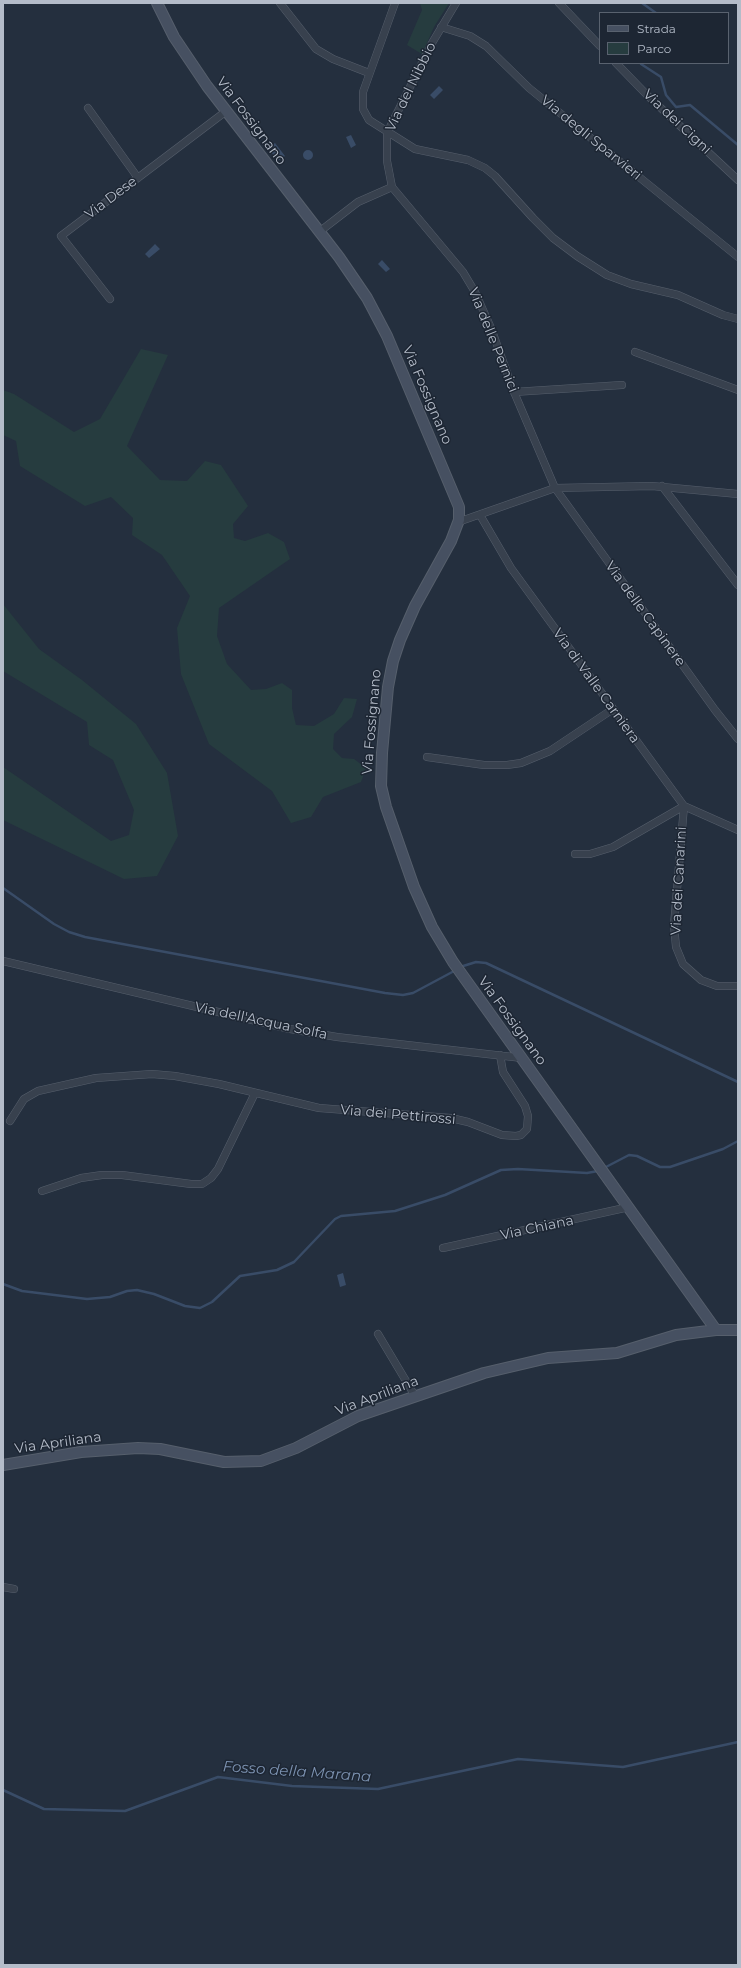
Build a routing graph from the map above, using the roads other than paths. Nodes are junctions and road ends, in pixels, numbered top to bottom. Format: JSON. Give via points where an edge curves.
{"nodes":[{"id":1,"x":156,"y":3,"type":"edge"},
{"id":2,"x":280,"y":3,"type":"edge"},
{"id":3,"x":395,"y":3,"type":"edge"},
{"id":4,"x":456,"y":3,"type":"edge"},
{"id":5,"x":559,"y":3,"type":"edge"},
{"id":6,"x":441,"y":27,"type":"junction"},
{"id":7,"x":599,"y":45,"type":"edge"},
{"id":8,"x":617,"y":64,"type":"edge"},
{"id":9,"x":369,"y":73,"type":"junction"},
{"id":10,"x":88,"y":108,"type":"dead end"},
{"id":11,"x":226,"y":112,"type":"junction"},
{"id":12,"x":387,"y":133,"type":"junction"},
{"id":13,"x":138,"y":178,"type":"junction"},
{"id":14,"x":738,"y":180,"type":"edge"},
{"id":15,"x":392,"y":187,"type":"junction"},
{"id":16,"x":319,"y":232,"type":"junction"},
{"id":17,"x":738,"y":257,"type":"edge"},
{"id":18,"x":110,"y":299,"type":"dead end"},
{"id":19,"x":738,"y":318,"type":"edge"},
{"id":20,"x":635,"y":352,"type":"dead end"},
{"id":21,"x":622,"y":386,"type":"dead end"},
{"id":22,"x":738,"y":390,"type":"edge"},
{"id":23,"x":514,"y":392,"type":"junction"},
{"id":24,"x":662,"y":486,"type":"junction"},
{"id":25,"x":554,"y":488,"type":"junction"},
{"id":26,"x":738,"y":494,"type":"edge"},
{"id":27,"x":480,"y":514,"type":"junction"},
{"id":28,"x":458,"y":522,"type":"junction"},
{"id":29,"x":738,"y":585,"type":"edge"},
{"id":30,"x":613,"y":709,"type":"junction"},
{"id":31,"x":738,"y":738,"type":"edge"},
{"id":32,"x":427,"y":757,"type":"dead end"},
{"id":33,"x":684,"y":806,"type":"junction"},
{"id":34,"x":738,"y":830,"type":"edge"},
{"id":35,"x":575,"y":854,"type":"dead end"},
{"id":36,"x":3,"y":961,"type":"edge"},
{"id":37,"x":738,"y":986,"type":"edge"},
{"id":38,"x":500,"y":1055,"type":"junction"},
{"id":39,"x":522,"y":1058,"type":"junction"},
{"id":40,"x":255,"y":1093,"type":"junction"},
{"id":41,"x":10,"y":1121,"type":"dead end"},
{"id":42,"x":42,"y":1191,"type":"dead end"},
{"id":43,"x":629,"y":1207,"type":"junction"},
{"id":44,"x":443,"y":1248,"type":"dead end"},
{"id":45,"x":716,"y":1330,"type":"junction"},
{"id":46,"x":738,"y":1330,"type":"edge"},
{"id":47,"x":378,"y":1334,"type":"dead end"},
{"id":48,"x":415,"y":1396,"type":"junction"},
{"id":49,"x":3,"y":1465,"type":"edge"},
{"id":50,"x":3,"y":1587,"type":"edge"},
{"id":51,"x":14,"y":1588,"type":"dead end"}],
"edges":[{"from":1,"to":11,"type":"street","name":"Via Fossignano","via":[[191,63]]},
{"from":2,"to":9,"type":"street","via":[[316,49],[333,59]]},
{"from":3,"to":9,"type":"street"},
{"from":4,"to":6,"type":"street","name":"Via del Nibbio"},
{"from":5,"to":7,"type":"street"},
{"from":6,"to":12,"type":"street","name":"Via del Nibbio"},
{"from":6,"to":17,"type":"street","name":"Via degli Sparvieri","via":[[470,36],[486,46],[529,88]]},
{"from":8,"to":14,"type":"street","name":"Via dei Cigni"},
{"from":9,"to":12,"type":"street","via":[[363,92],[363,109],[369,120]]},
{"from":10,"to":13,"type":"street"},
{"from":11,"to":13,"type":"street","name":"Via Dese"},
{"from":11,"to":16,"type":"street","name":"Via Fossignano"},
{"from":12,"to":15,"type":"street","name":"Via del Nibbio","via":[[387,161]]},
{"from":12,"to":19,"type":"street","via":[[420,151],[463,159],[482,166],[495,176],[553,238],[607,275],[623,282],[678,295],[723,315]]},
{"from":13,"to":18,"type":"street","name":"Via Dese","via":[[61,236]]},
{"from":15,"to":16,"type":"street","via":[[358,202]]},
{"from":15,"to":23,"type":"street","name":"Via delle Pernici","via":[[469,281],[491,328]]},
{"from":16,"to":28,"type":"street","name":"Via Fossignano","via":[[359,285],[383,329],[457,503],[460,513]]},
{"from":20,"to":22,"type":"street"},
{"from":21,"to":23,"type":"street"},
{"from":23,"to":25,"type":"street","name":"Via delle Pernici"},
{"from":24,"to":25,"type":"street"},
{"from":24,"to":26,"type":"street"},
{"from":24,"to":29,"type":"street"},
{"from":25,"to":27,"type":"street"},
{"from":25,"to":31,"type":"street","name":"Via delle Capinere"},
{"from":27,"to":28,"type":"street"},
{"from":27,"to":30,"type":"street","name":"Via di Valle Carniera","via":[[511,568]]},
{"from":28,"to":39,"type":"street","name":"Via Fossignano","via":[[448,547],[411,614],[395,654],[388,687],[380,770],[383,797],[407,870],[432,927],[453,962]]},
{"from":30,"to":32,"type":"street","via":[[552,750],[526,761],[489,765]]},
{"from":30,"to":33,"type":"street","name":"Via di Valle Carniera"},
{"from":33,"to":34,"type":"street","name":"Via di Valle Carniera"},
{"from":33,"to":35,"type":"street","via":[[613,847],[594,853]]},
{"from":33,"to":37,"type":"street","name":"Via dei Canarini","via":[[674,925],[676,947],[685,966],[700,980],[717,986]]},
{"from":36,"to":38,"type":"street","name":"Via dell'Acqua Solfa","via":[[278,1027],[336,1037]]},
{"from":38,"to":39,"type":"street","name":"Via dell'Acqua Solfa"},
{"from":38,"to":40,"type":"street","name":"Via dei Pettirossi","via":[[502,1069],[525,1106],[528,1116],[527,1129],[521,1135],[502,1135],[451,1118],[328,1109]]},
{"from":39,"to":43,"type":"street","name":"Via Fossignano"},
{"from":40,"to":41,"type":"street","name":"Via dei Pettirossi","via":[[167,1075],[107,1076],[61,1084],[31,1094],[22,1102]]},
{"from":40,"to":42,"type":"street","via":[[218,1169],[202,1184],[102,1174]]},
{"from":43,"to":44,"type":"street","name":"Via Chiana"},
{"from":43,"to":45,"type":"street","name":"Via Fossignano"},
{"from":45,"to":46,"type":"street"},
{"from":45,"to":48,"type":"street","name":"Via Apriliana","via":[[676,1334],[617,1353],[555,1357],[520,1363]]},
{"from":47,"to":48,"type":"street"},
{"from":48,"to":49,"type":"street","name":"Via Apriliana","via":[[358,1416],[296,1448],[261,1461],[224,1462],[160,1449],[138,1448],[81,1452]]},
{"from":50,"to":51,"type":"street"}]}
